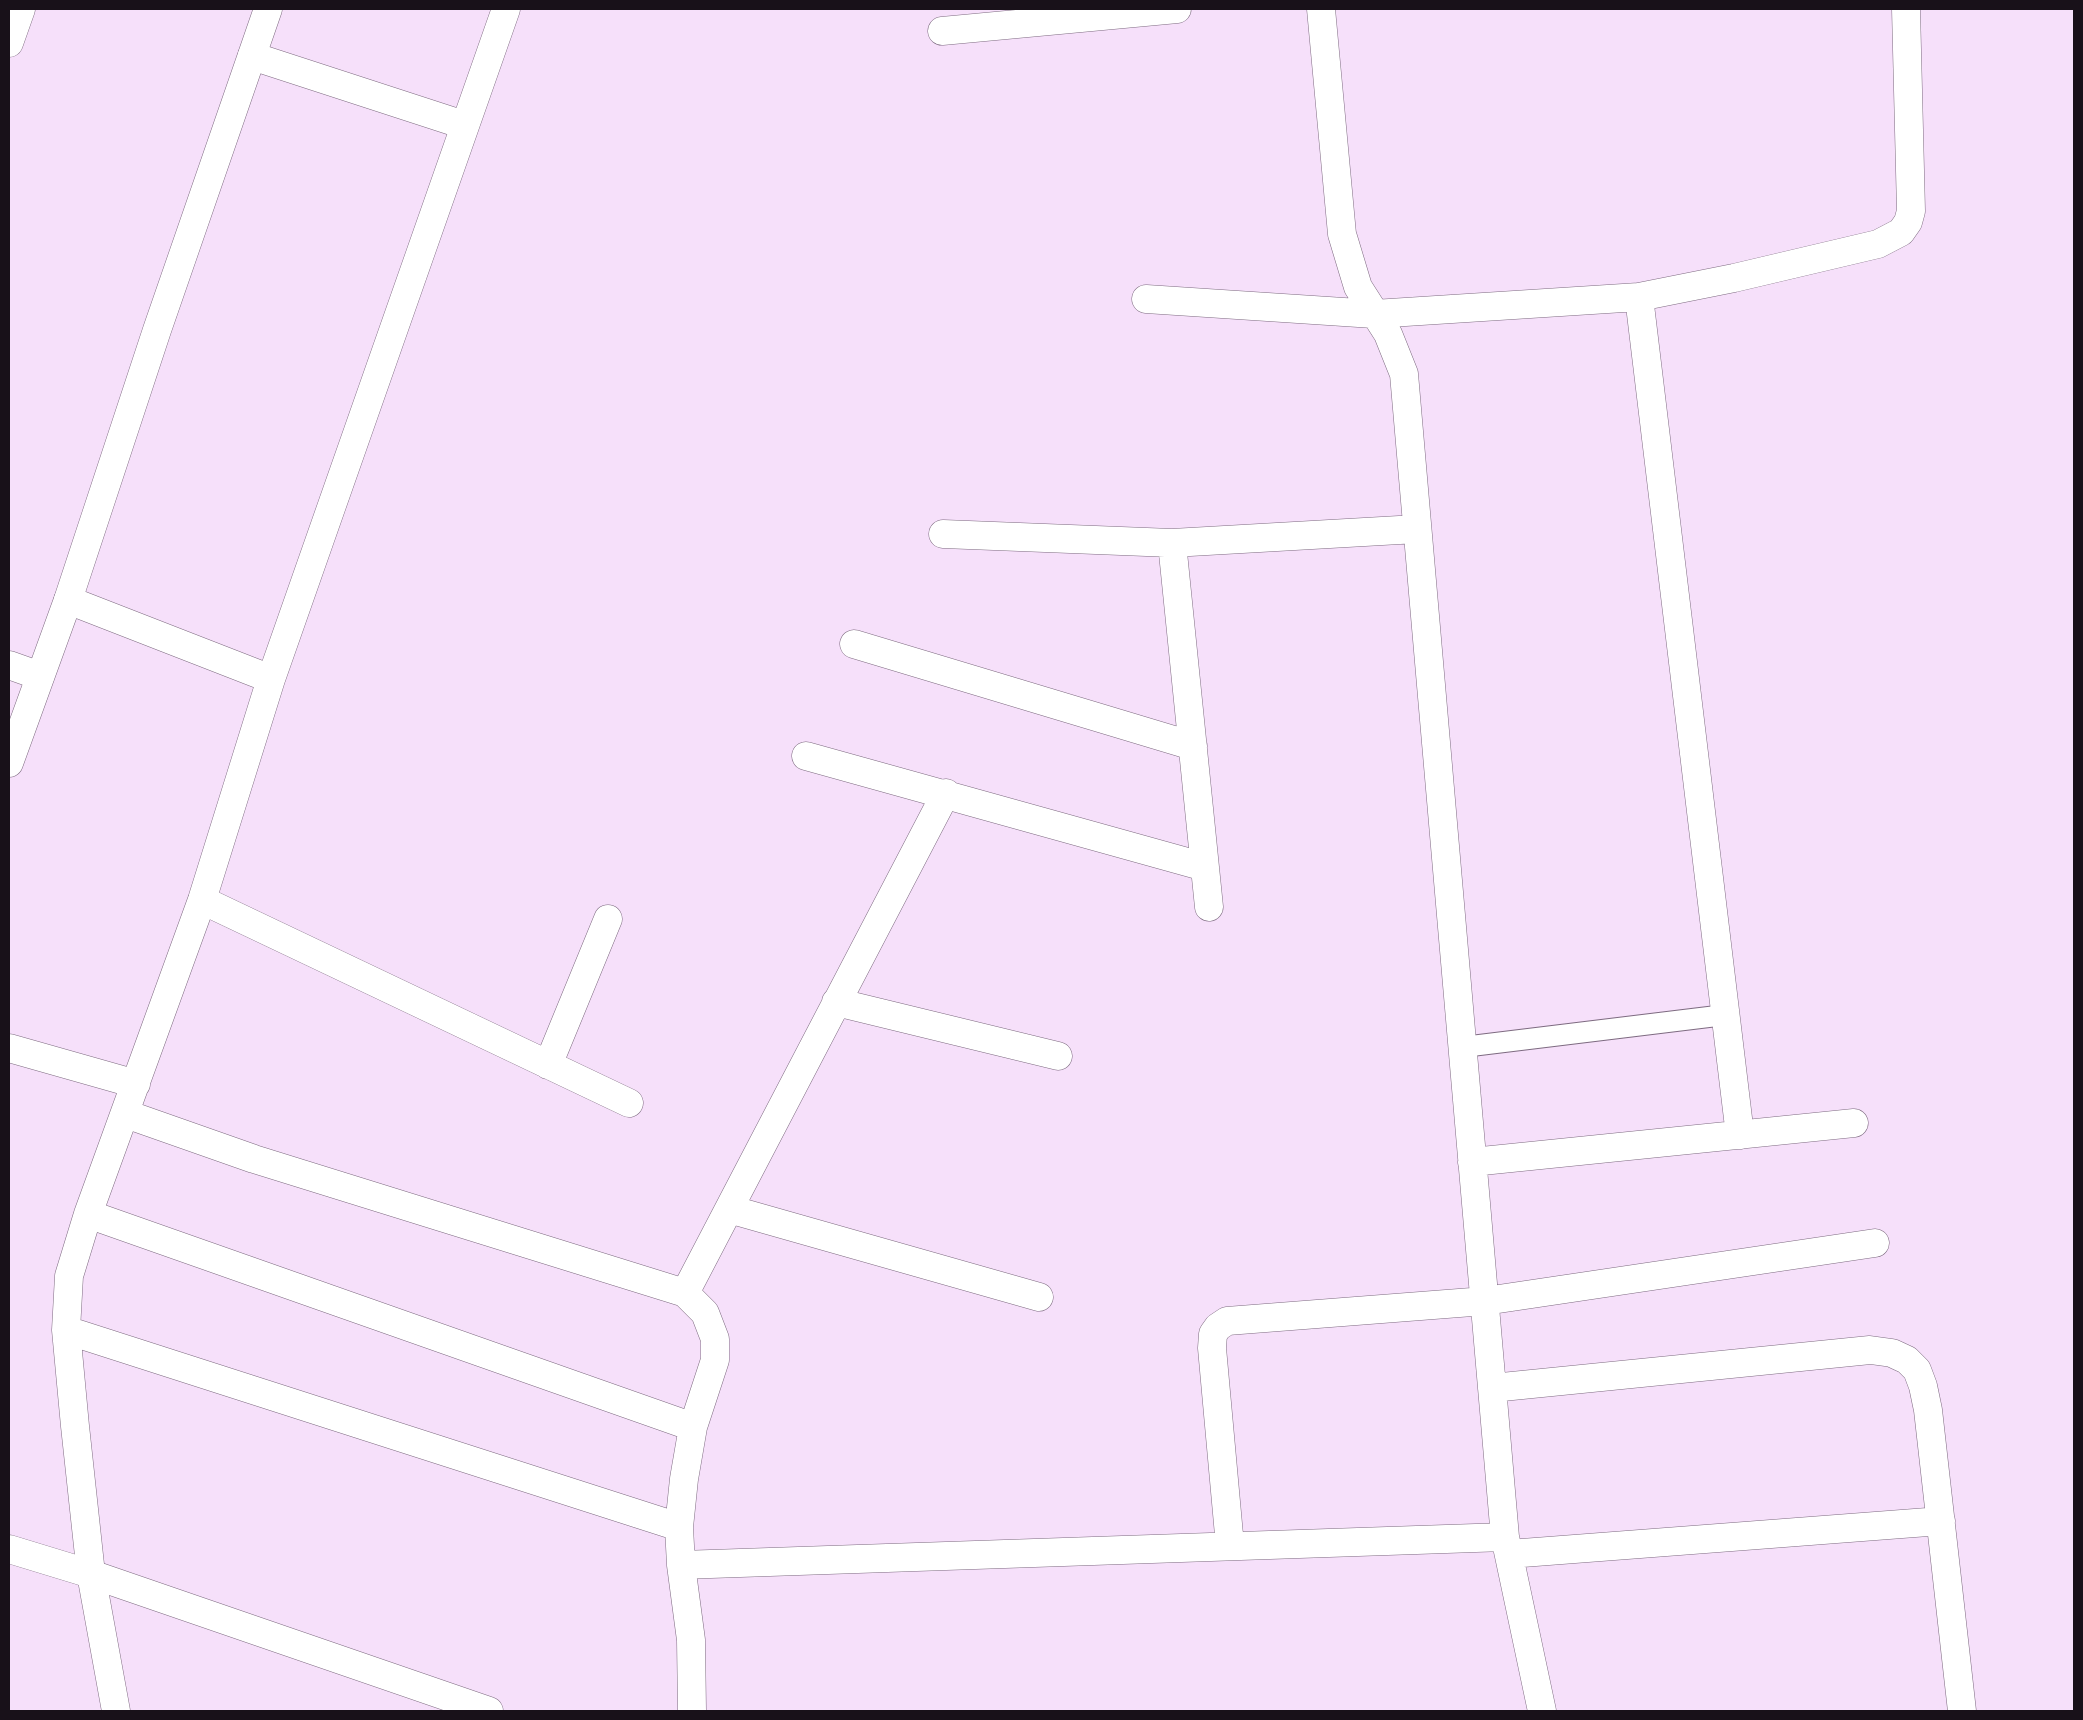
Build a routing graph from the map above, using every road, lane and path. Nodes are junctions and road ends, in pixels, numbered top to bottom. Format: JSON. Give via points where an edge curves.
{"nodes":[{"id":1,"x":21,"y":9,"type":"edge"},
{"id":2,"x":268,"y":9,"type":"edge"},
{"id":3,"x":506,"y":9,"type":"edge"},
{"id":4,"x":1177,"y":9,"type":"edge"},
{"id":5,"x":1321,"y":9,"type":"edge"},
{"id":6,"x":1906,"y":9,"type":"edge"},
{"id":7,"x":942,"y":31,"type":"dead end"},
{"id":8,"x":9,"y":43,"type":"edge"},
{"id":9,"x":252,"y":56,"type":"junction"},
{"id":10,"x":464,"y":125,"type":"junction"},
{"id":11,"x":1639,"y":297,"type":"junction"},
{"id":12,"x":1146,"y":299,"type":"dead end"},
{"id":13,"x":1374,"y":314,"type":"junction"},
{"id":14,"x":1417,"y":529,"type":"junction"},
{"id":15,"x":943,"y":534,"type":"dead end"},
{"id":16,"x":1172,"y":543,"type":"junction"},
{"id":17,"x":68,"y":600,"type":"junction"},
{"id":18,"x":854,"y":644,"type":"dead end"},
{"id":19,"x":9,"y":665,"type":"edge"},
{"id":20,"x":40,"y":676,"type":"junction"},
{"id":21,"x":271,"y":679,"type":"junction"},
{"id":22,"x":1193,"y":746,"type":"junction"},
{"id":23,"x":806,"y":756,"type":"dead end"},
{"id":24,"x":9,"y":763,"type":"edge"},
{"id":25,"x":946,"y":793,"type":"junction"},
{"id":26,"x":1205,"y":867,"type":"junction"},
{"id":27,"x":202,"y":900,"type":"junction"},
{"id":28,"x":1209,"y":907,"type":"dead end"},
{"id":29,"x":608,"y":919,"type":"dead end"},
{"id":30,"x":836,"y":1002,"type":"junction"},
{"id":31,"x":1725,"y":1015,"type":"junction"},
{"id":32,"x":1463,"y":1047,"type":"junction"},
{"id":33,"x":9,"y":1048,"type":"edge"},
{"id":34,"x":1058,"y":1056,"type":"dead end"},
{"id":35,"x":548,"y":1064,"type":"junction"},
{"id":36,"x":136,"y":1084,"type":"junction"},
{"id":37,"x":629,"y":1103,"type":"dead end"},
{"id":38,"x":126,"y":1114,"type":"junction"},
{"id":39,"x":1854,"y":1123,"type":"dead end"},
{"id":40,"x":1740,"y":1135,"type":"junction"},
{"id":41,"x":1472,"y":1162,"type":"junction"},
{"id":42,"x":729,"y":1209,"type":"junction"},
{"id":43,"x":88,"y":1214,"type":"junction"},
{"id":44,"x":1875,"y":1243,"type":"dead end"},
{"id":45,"x":685,"y":1293,"type":"junction"},
{"id":46,"x":1039,"y":1297,"type":"dead end"},
{"id":47,"x":1485,"y":1301,"type":"junction"},
{"id":48,"x":66,"y":1330,"type":"junction"},
{"id":49,"x":1492,"y":1388,"type":"junction"},
{"id":50,"x":693,"y":1427,"type":"junction"},
{"id":51,"x":1941,"y":1521,"type":"junction"},
{"id":52,"x":679,"y":1528,"type":"junction"},
{"id":53,"x":1507,"y":1545,"type":"junction"},
{"id":54,"x":1230,"y":1546,"type":"junction"},
{"id":55,"x":9,"y":1549,"type":"edge"},
{"id":56,"x":681,"y":1566,"type":"junction"},
{"id":57,"x":92,"y":1574,"type":"junction"},
{"id":58,"x":1961,"y":1707,"type":"edge"},
{"id":59,"x":116,"y":1711,"type":"edge"},
{"id":60,"x":489,"y":1711,"type":"edge"},
{"id":61,"x":692,"y":1711,"type":"edge"},
{"id":62,"x":1542,"y":1711,"type":"edge"}],
"edges":[{"from":1,"to":8,"type":"street"},
{"from":2,"to":9,"type":"street"},
{"from":3,"to":10,"type":"street"},
{"from":4,"to":7,"type":"street"},
{"from":5,"to":13,"type":"street","via":[[1342,234],[1358,287]]},
{"from":6,"to":11,"type":"street","via":[[1912,195],[1908,222],[1901,232],[1878,244]]},
{"from":9,"to":10,"type":"street"},
{"from":9,"to":17,"type":"street"},
{"from":10,"to":21,"type":"street"},
{"from":11,"to":13,"type":"street"},
{"from":11,"to":31,"type":"street"},
{"from":12,"to":13,"type":"street"},
{"from":13,"to":14,"type":"street","via":[[1388,334],[1404,374]]},
{"from":14,"to":16,"type":"street"},
{"from":14,"to":32,"type":"street"},
{"from":15,"to":16,"type":"street"},
{"from":16,"to":22,"type":"street"},
{"from":17,"to":20,"type":"street"},
{"from":17,"to":21,"type":"street"},
{"from":18,"to":22,"type":"street"},
{"from":19,"to":20,"type":"street"},
{"from":20,"to":24,"type":"street"},
{"from":21,"to":27,"type":"street"},
{"from":22,"to":26,"type":"street"},
{"from":23,"to":25,"type":"street"},
{"from":25,"to":26,"type":"street"},
{"from":25,"to":30,"type":"street"},
{"from":26,"to":28,"type":"street"},
{"from":27,"to":35,"type":"street"},
{"from":27,"to":36,"type":"street"},
{"from":29,"to":35,"type":"street"},
{"from":30,"to":34,"type":"street"},
{"from":30,"to":42,"type":"street"},
{"from":31,"to":32,"type":"lane"},
{"from":31,"to":40,"type":"street"},
{"from":32,"to":41,"type":"street"},
{"from":33,"to":36,"type":"street"},
{"from":35,"to":37,"type":"street"},
{"from":36,"to":38,"type":"street"},
{"from":38,"to":43,"type":"street"},
{"from":38,"to":45,"type":"street","via":[[254,1159]]},
{"from":39,"to":40,"type":"street"},
{"from":40,"to":41,"type":"street"},
{"from":41,"to":47,"type":"street"},
{"from":42,"to":45,"type":"street"},
{"from":42,"to":46,"type":"street"},
{"from":43,"to":48,"type":"street","via":[[69,1276]]},
{"from":43,"to":50,"type":"street"},
{"from":44,"to":47,"type":"street"},
{"from":45,"to":50,"type":"street","via":[[705,1312],[715,1339],[714,1360]]},
{"from":47,"to":49,"type":"street"},
{"from":47,"to":54,"type":"street","via":[[1227,1321],[1218,1327],[1212,1348]]},
{"from":48,"to":52,"type":"street"},
{"from":48,"to":57,"type":"street"},
{"from":49,"to":51,"type":"street","via":[[1870,1350],[1892,1353],[1908,1360],[1917,1370],[1923,1386]]},
{"from":49,"to":53,"type":"street"},
{"from":50,"to":52,"type":"street"},
{"from":51,"to":53,"type":"street"},
{"from":51,"to":58,"type":"street"},
{"from":52,"to":56,"type":"street"},
{"from":53,"to":54,"type":"street"},
{"from":53,"to":62,"type":"street"},
{"from":54,"to":56,"type":"street"},
{"from":55,"to":57,"type":"street"},
{"from":56,"to":61,"type":"street","via":[[691,1640]]},
{"from":57,"to":59,"type":"street"},
{"from":57,"to":60,"type":"street"}]}
